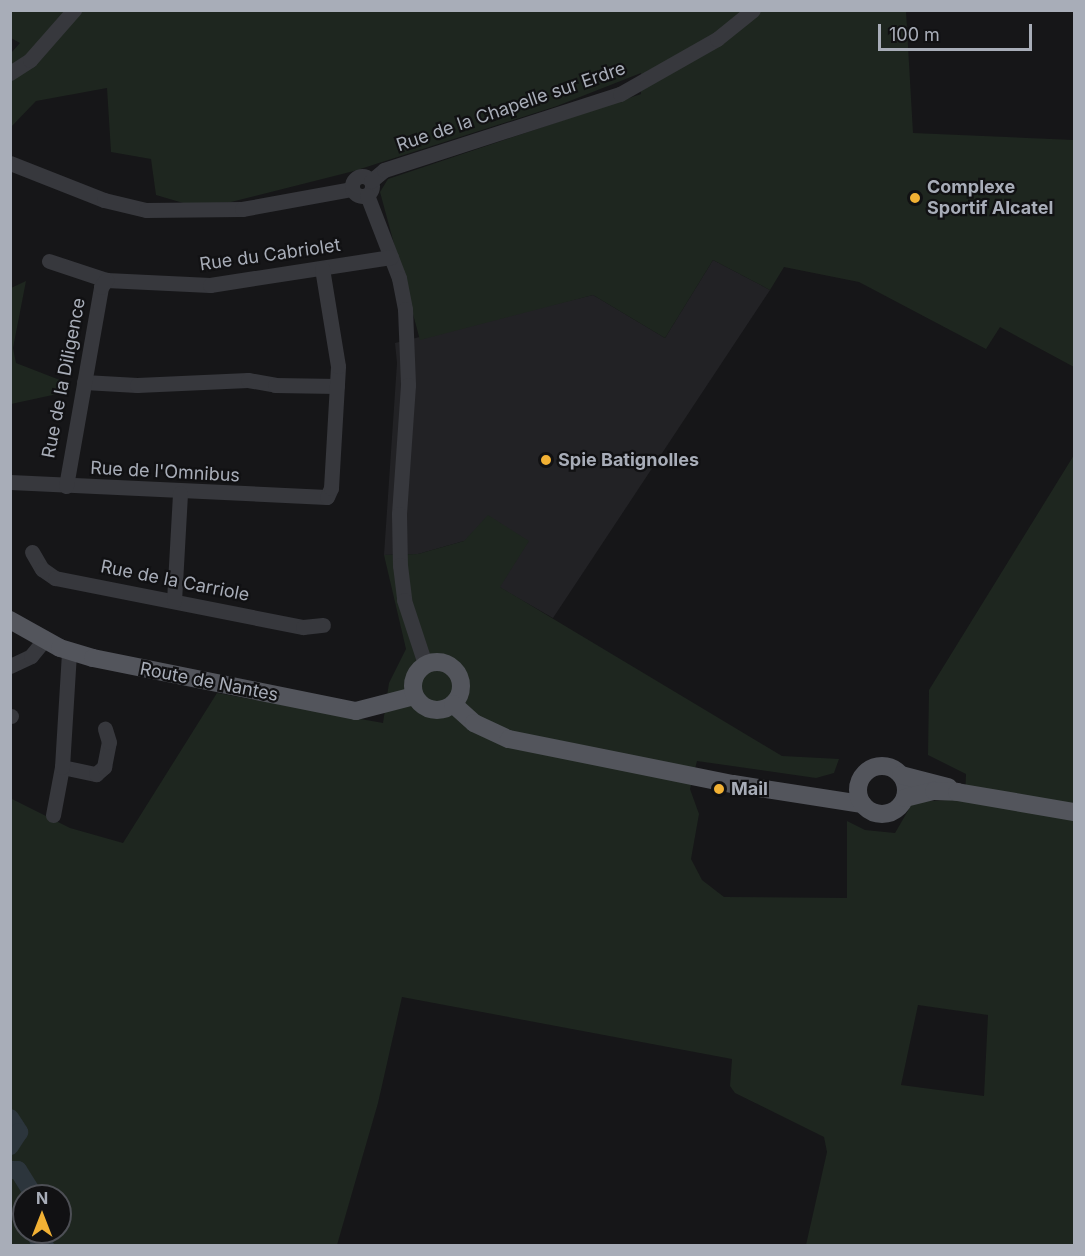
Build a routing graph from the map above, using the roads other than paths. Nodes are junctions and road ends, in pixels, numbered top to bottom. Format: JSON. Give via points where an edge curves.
{"nodes":[{"id":1,"x":74,"y":10,"type":"edge"},
{"id":2,"x":753,"y":10,"type":"edge"},
{"id":3,"x":10,"y":73,"type":"edge"},
{"id":4,"x":10,"y":163,"type":"edge"},
{"id":5,"x":369,"y":188,"type":"junction"},
{"id":6,"x":391,"y":257,"type":"junction"},
{"id":7,"x":49,"y":261,"type":"dead end"},
{"id":8,"x":322,"y":268,"type":"junction"},
{"id":9,"x":106,"y":280,"type":"junction"},
{"id":10,"x":84,"y":382,"type":"junction"},
{"id":11,"x":337,"y":386,"type":"junction"},
{"id":12,"x":10,"y":482,"type":"edge"},
{"id":13,"x":66,"y":486,"type":"junction"},
{"id":14,"x":180,"y":493,"type":"junction"},
{"id":15,"x":32,"y":552,"type":"dead end"},
{"id":16,"x":174,"y":601,"type":"junction"},
{"id":17,"x":10,"y":620,"type":"edge"},
{"id":18,"x":323,"y":625,"type":"dead end"},
{"id":19,"x":44,"y":640,"type":"junction"},
{"id":20,"x":69,"y":652,"type":"junction"},
{"id":21,"x":424,"y":664,"type":"junction"},
{"id":22,"x":10,"y":666,"type":"edge"},
{"id":23,"x":414,"y":696,"type":"junction"},
{"id":24,"x":453,"y":704,"type":"junction"},
{"id":25,"x":105,"y":729,"type":"dead end"},
{"id":26,"x":62,"y":767,"type":"junction"},
{"id":27,"x":901,"y":775,"type":"junction"},
{"id":28,"x":860,"y":780,"type":"junction"},
{"id":29,"x":957,"y":792,"type":"junction"},
{"id":30,"x":796,"y":795,"type":"junction"},
{"id":31,"x":905,"y":798,"type":"junction"},
{"id":32,"x":862,"y":804,"type":"junction"},
{"id":33,"x":1074,"y":812,"type":"edge"},
{"id":34,"x":53,"y":815,"type":"dead end"}],
"edges":[{"from":1,"to":3,"type":"street","via":[[30,60]]},
{"from":2,"to":5,"type":"street","name":"Rue de la Chapelle sur Erdre","via":[[717,39],[620,94],[384,170]]},
{"from":4,"to":5,"type":"street","name":"Rue de la Chapelle sur Erdre","via":[[104,200],[146,210],[242,209],[352,189],[356,177],[363,176]]},
{"from":5,"to":6,"type":"street"},
{"from":6,"to":8,"type":"street","name":"Rue du Cabriolet"},
{"from":6,"to":21,"type":"street","via":[[405,309],[409,350],[400,565],[404,600]]},
{"from":7,"to":9,"type":"street","name":"Rue du Cabriolet"},
{"from":8,"to":9,"type":"street","name":"Rue du Cabriolet","via":[[210,285],[117,277]]},
{"from":8,"to":11,"type":"street","via":[[338,366]]},
{"from":9,"to":10,"type":"street","name":"Rue de la Diligence"},
{"from":10,"to":11,"type":"street","via":[[137,385],[248,380],[275,385]]},
{"from":10,"to":13,"type":"street","name":"Rue de la Diligence"},
{"from":11,"to":14,"type":"street","name":"Rue de l'Omnibus","via":[[332,488],[327,497]]},
{"from":12,"to":13,"type":"street","name":"Rue de l'Omnibus"},
{"from":13,"to":14,"type":"street","name":"Rue de l'Omnibus"},
{"from":14,"to":16,"type":"street"},
{"from":15,"to":16,"type":"street","name":"Rue de la Carriole","via":[[42,569],[55,578]]},
{"from":16,"to":18,"type":"street","name":"Rue de la Carriole","via":[[303,627]]},
{"from":17,"to":19,"type":"main road","name":"Route de Nantes"},
{"from":19,"to":20,"type":"main road","name":"Route de Nantes"},
{"from":19,"to":22,"type":"street","via":[[31,656]]},
{"from":20,"to":23,"type":"main road","name":"Route de Nantes","via":[[356,711]]},
{"from":20,"to":26,"type":"street"},
{"from":21,"to":23,"type":"main road","via":[[414,675]]},
{"from":21,"to":24,"type":"main road","via":[[438,661],[456,670],[460,691]]},
{"from":23,"to":24,"type":"main road","via":[[432,710]]},
{"from":24,"to":30,"type":"main road","via":[[474,723],[509,739]]},
{"from":25,"to":26,"type":"street","via":[[109,742],[104,767],[96,774]]},
{"from":26,"to":34,"type":"street"},
{"from":27,"to":28,"type":"main road","via":[[879,766]]},
{"from":27,"to":29,"type":"main road"},
{"from":27,"to":31,"type":"main road"},
{"from":28,"to":30,"type":"main road","via":[[836,789]]},
{"from":28,"to":32,"type":"main road","via":[[858,794]]},
{"from":29,"to":31,"type":"main road","via":[[934,791]]},
{"from":29,"to":33,"type":"main road"},
{"from":30,"to":32,"type":"main road"},
{"from":31,"to":32,"type":"main road","via":[[888,813],[872,812]]}]}
